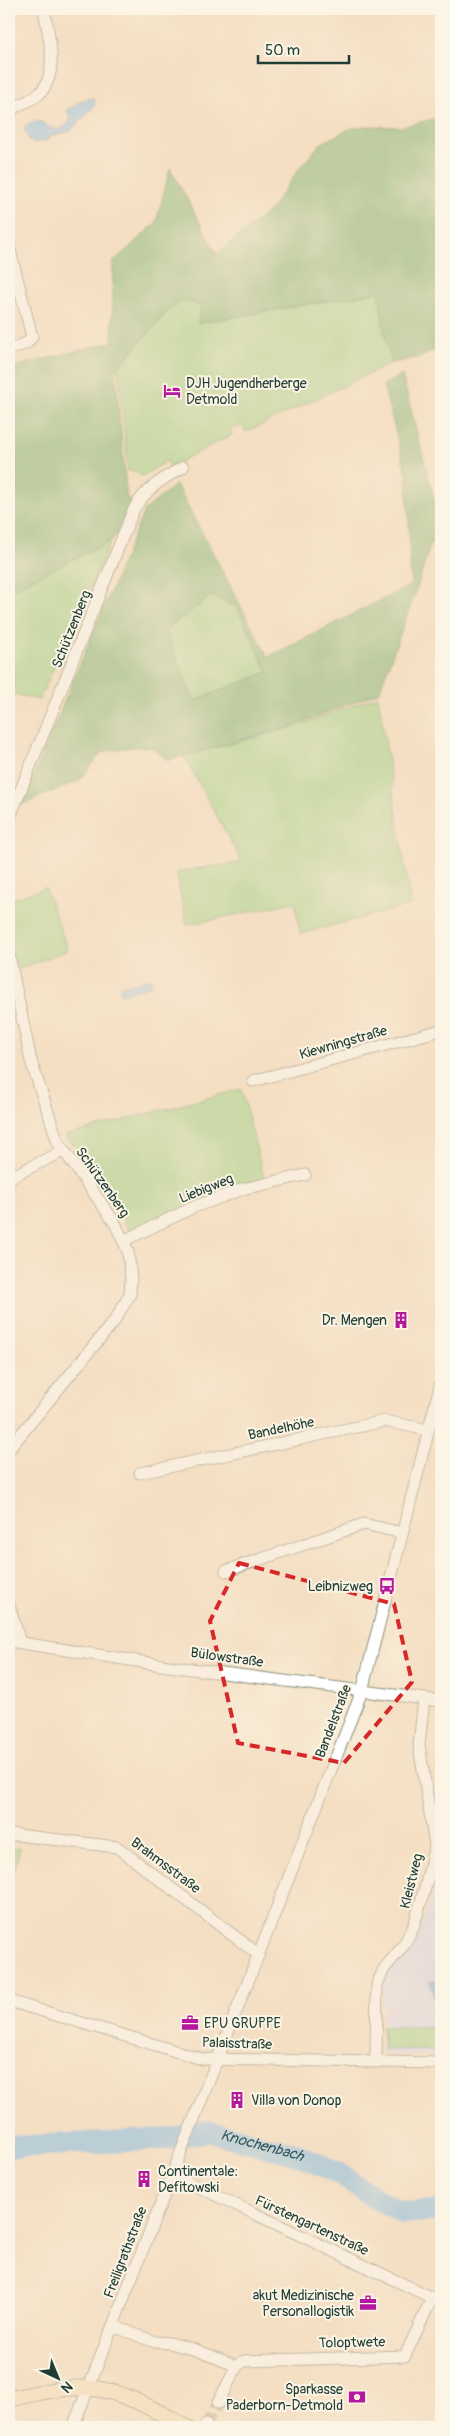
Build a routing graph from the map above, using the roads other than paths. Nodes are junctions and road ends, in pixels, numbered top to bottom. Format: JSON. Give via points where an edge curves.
{"nodes":[{"id":1,"x":44,"y":9,"type":"edge"},
{"id":2,"x":9,"y":110,"type":"edge"},
{"id":3,"x":9,"y":246,"type":"edge"},
{"id":4,"x":9,"y":350,"type":"edge"},
{"id":5,"x":183,"y":467,"type":"dead end"},
{"id":6,"x":9,"y":819,"type":"edge"},
{"id":7,"x":9,"y":955,"type":"edge"},
{"id":8,"x":441,"y":1030,"type":"edge"},
{"id":9,"x":253,"y":1081,"type":"dead end"},
{"id":10,"x":63,"y":1152,"type":"junction"},
{"id":11,"x":305,"y":1175,"type":"dead end"},
{"id":12,"x":9,"y":1178,"type":"edge"},
{"id":13,"x":123,"y":1241,"type":"junction"},
{"id":14,"x":441,"y":1382,"type":"edge"},
{"id":15,"x":428,"y":1430,"type":"junction"},
{"id":16,"x":9,"y":1449,"type":"edge"},
{"id":17,"x":140,"y":1473,"type":"dead end"},
{"id":18,"x":402,"y":1533,"type":"junction"},
{"id":19,"x":226,"y":1570,"type":"dead end"},
{"id":20,"x":9,"y":1605,"type":"edge"},
{"id":21,"x":14,"y":1642,"type":"edge"},
{"id":22,"x":362,"y":1691,"type":"junction"},
{"id":23,"x":424,"y":1699,"type":"junction"},
{"id":24,"x":441,"y":1701,"type":"edge"},
{"id":25,"x":9,"y":1834,"type":"edge"},
{"id":26,"x":259,"y":1955,"type":"junction"},
{"id":27,"x":9,"y":2002,"type":"edge"},
{"id":28,"x":216,"y":2059,"type":"junction"},
{"id":29,"x":376,"y":2060,"type":"junction"},
{"id":30,"x":441,"y":2063,"type":"edge"},
{"id":31,"x":171,"y":2174,"type":"junction"},
{"id":32,"x":437,"y":2300,"type":"edge"},
{"id":33,"x":113,"y":2326,"type":"junction"},
{"id":34,"x":237,"y":2366,"type":"junction"},
{"id":35,"x":88,"y":2388,"type":"junction"},
{"id":36,"x":9,"y":2398,"type":"edge"},
{"id":37,"x":218,"y":2403,"type":"tunnel mouth"},
{"id":38,"x":73,"y":2427,"type":"edge"},
{"id":39,"x":186,"y":2427,"type":"edge"}],
"edges":[{"from":1,"to":2,"type":"street","via":[[52,67],[46,86],[39,94]]},
{"from":3,"to":4,"type":"street","via":[[32,337],[27,343]]},
{"from":5,"to":6,"type":"street","name":"Schützenberg","via":[[159,481],[140,498],[133,511]]},
{"from":7,"to":10,"type":"street","name":"Schützenberg","via":[[31,1061]]},
{"from":8,"to":9,"type":"street","name":"Kiewningstraße"},
{"from":10,"to":12,"type":"street"},
{"from":10,"to":13,"type":"street","name":"Schützenberg","via":[[115,1223]]},
{"from":11,"to":13,"type":"street","name":"Liebigweg","via":[[243,1189],[194,1207]]},
{"from":13,"to":16,"type":"street","name":"Schützenberg","via":[[128,1251],[131,1280],[126,1302],[115,1320]]},
{"from":14,"to":15,"type":"street","name":"Bandelstraße"},
{"from":15,"to":17,"type":"street","name":"Bandelhöhe","via":[[385,1421]]},
{"from":15,"to":18,"type":"street","name":"Bandelstraße"},
{"from":18,"to":19,"type":"street","via":[[364,1524]]},
{"from":18,"to":22,"type":"street","name":"Bandelstraße"},
{"from":20,"to":21,"type":"street"},
{"from":21,"to":22,"type":"street","name":"Bülowstraße"},
{"from":22,"to":23,"type":"street","name":"Bülowstraße"},
{"from":22,"to":26,"type":"street","name":"Bandelstraße"},
{"from":23,"to":24,"type":"street","name":"Bülowstraße"},
{"from":23,"to":29,"type":"street","name":"Kleistweg","via":[[419,1745],[435,1845],[414,1928],[377,1984]]},
{"from":25,"to":26,"type":"street","name":"Brahmsstraße","via":[[117,1847]]},
{"from":26,"to":28,"type":"street","name":"Bandelstraße"},
{"from":27,"to":28,"type":"street","name":"Palaisstraße","via":[[202,2059]]},
{"from":28,"to":29,"type":"street","name":"Palaisstraße"},
{"from":28,"to":31,"type":"street","name":"Freiligrathstraße"},
{"from":29,"to":30,"type":"street","name":"Palaisstraße"},
{"from":31,"to":32,"type":"street","name":"Fürstengartenstraße"},
{"from":31,"to":33,"type":"street","name":"Freiligrathstraße"},
{"from":32,"to":34,"type":"street","name":"Toloptwete","via":[[405,2356],[251,2360]]},
{"from":33,"to":34,"type":"street","via":[[155,2342],[190,2348]]},
{"from":33,"to":35,"type":"street","name":"Freiligrathstraße"},
{"from":34,"to":37,"type":"street"},
{"from":35,"to":36,"type":"main road"},
{"from":35,"to":38,"type":"street","name":"Freiligrathstraße"},
{"from":35,"to":39,"type":"main road","via":[[114,2392]]}]}
